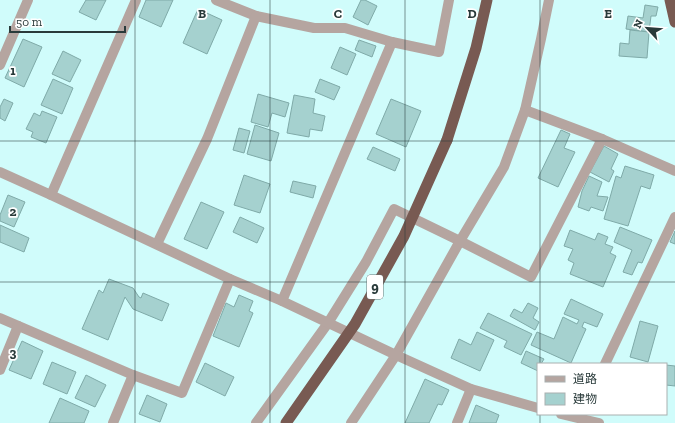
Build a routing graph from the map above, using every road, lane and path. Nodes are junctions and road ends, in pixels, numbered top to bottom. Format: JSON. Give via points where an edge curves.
{"nodes":[{"id":1,"x":28,"y":0,"type":"edge"},
{"id":2,"x":136,"y":0,"type":"edge"},
{"id":3,"x":216,"y":0,"type":"edge"},
{"id":4,"x":449,"y":0,"type":"edge"},
{"id":5,"x":487,"y":0,"type":"edge"},
{"id":6,"x":549,"y":0,"type":"edge"},
{"id":7,"x":670,"y":0,"type":"edge"},
{"id":8,"x":256,"y":16,"type":"junction"},
{"id":9,"x":675,"y":22,"type":"edge"},
{"id":10,"x":392,"y":42,"type":"junction"},
{"id":11,"x":0,"y":65,"type":"edge"},
{"id":12,"x":525,"y":110,"type":"junction"},
{"id":13,"x":602,"y":139,"type":"junction"},
{"id":14,"x":675,"y":171,"type":"edge"},
{"id":15,"x":0,"y":172,"type":"edge"},
{"id":16,"x":51,"y":195,"type":"junction"},
{"id":17,"x":675,"y":217,"type":"edge"},
{"id":18,"x":460,"y":241,"type":"junction"},
{"id":19,"x":157,"y":244,"type":"junction"},
{"id":20,"x":230,"y":279,"type":"junction"},
{"id":21,"x":282,"y":301,"type":"junction"},
{"id":22,"x":0,"y":318,"type":"edge"},
{"id":23,"x":328,"y":324,"type":"junction"},
{"id":24,"x":18,"y":326,"type":"junction"},
{"id":25,"x":396,"y":355,"type":"junction"},
{"id":26,"x":605,"y":363,"type":"edge"},
{"id":27,"x":0,"y":370,"type":"edge"},
{"id":28,"x":133,"y":375,"type":"junction"},
{"id":29,"x":471,"y":389,"type":"junction"},
{"id":30,"x":537,"y":408,"type":"edge"},
{"id":31,"x":565,"y":415,"type":"edge"},
{"id":32,"x":579,"y":419,"type":"edge"},
{"id":33,"x":113,"y":423,"type":"edge"},
{"id":34,"x":256,"y":423,"type":"edge"},
{"id":35,"x":286,"y":423,"type":"edge"},
{"id":36,"x":351,"y":423,"type":"edge"},
{"id":37,"x":457,"y":423,"type":"edge"},
{"id":38,"x":599,"y":423,"type":"edge"}],
"edges":[{"from":1,"to":11,"type":"street"},
{"from":2,"to":16,"type":"street"},
{"from":3,"to":8,"type":"street"},
{"from":4,"to":10,"type":"street","via":[[439,52]]},
{"from":5,"to":35,"type":"highway","number":"9","bridge":true,"via":[[476,48],[447,140],[404,236],[358,317]]},
{"from":6,"to":12,"type":"street"},
{"from":7,"to":9,"type":"highway"},
{"from":8,"to":10,"type":"street","via":[[314,28],[346,28]]},
{"from":8,"to":19,"type":"street","via":[[207,139]]},
{"from":10,"to":21,"type":"street"},
{"from":12,"to":13,"type":"street"},
{"from":12,"to":18,"type":"street","via":[[504,167]]},
{"from":13,"to":14,"type":"street"},
{"from":13,"to":18,"type":"street","via":[[531,277]]},
{"from":15,"to":16,"type":"street"},
{"from":16,"to":19,"type":"street"},
{"from":17,"to":26,"type":"street"},
{"from":18,"to":23,"type":"street","via":[[394,209],[366,262]]},
{"from":18,"to":25,"type":"street"},
{"from":19,"to":20,"type":"street"},
{"from":20,"to":21,"type":"street"},
{"from":20,"to":28,"type":"street","via":[[182,393]]},
{"from":21,"to":23,"type":"street"},
{"from":22,"to":24,"type":"street"},
{"from":23,"to":25,"type":"street"},
{"from":23,"to":34,"type":"street"},
{"from":24,"to":27,"type":"street"},
{"from":24,"to":28,"type":"street"},
{"from":25,"to":29,"type":"street"},
{"from":25,"to":36,"type":"street"},
{"from":28,"to":33,"type":"street"},
{"from":29,"to":30,"type":"street"},
{"from":29,"to":37,"type":"street"},
{"from":31,"to":32,"type":"street"},
{"from":32,"to":38,"type":"street"}]}
